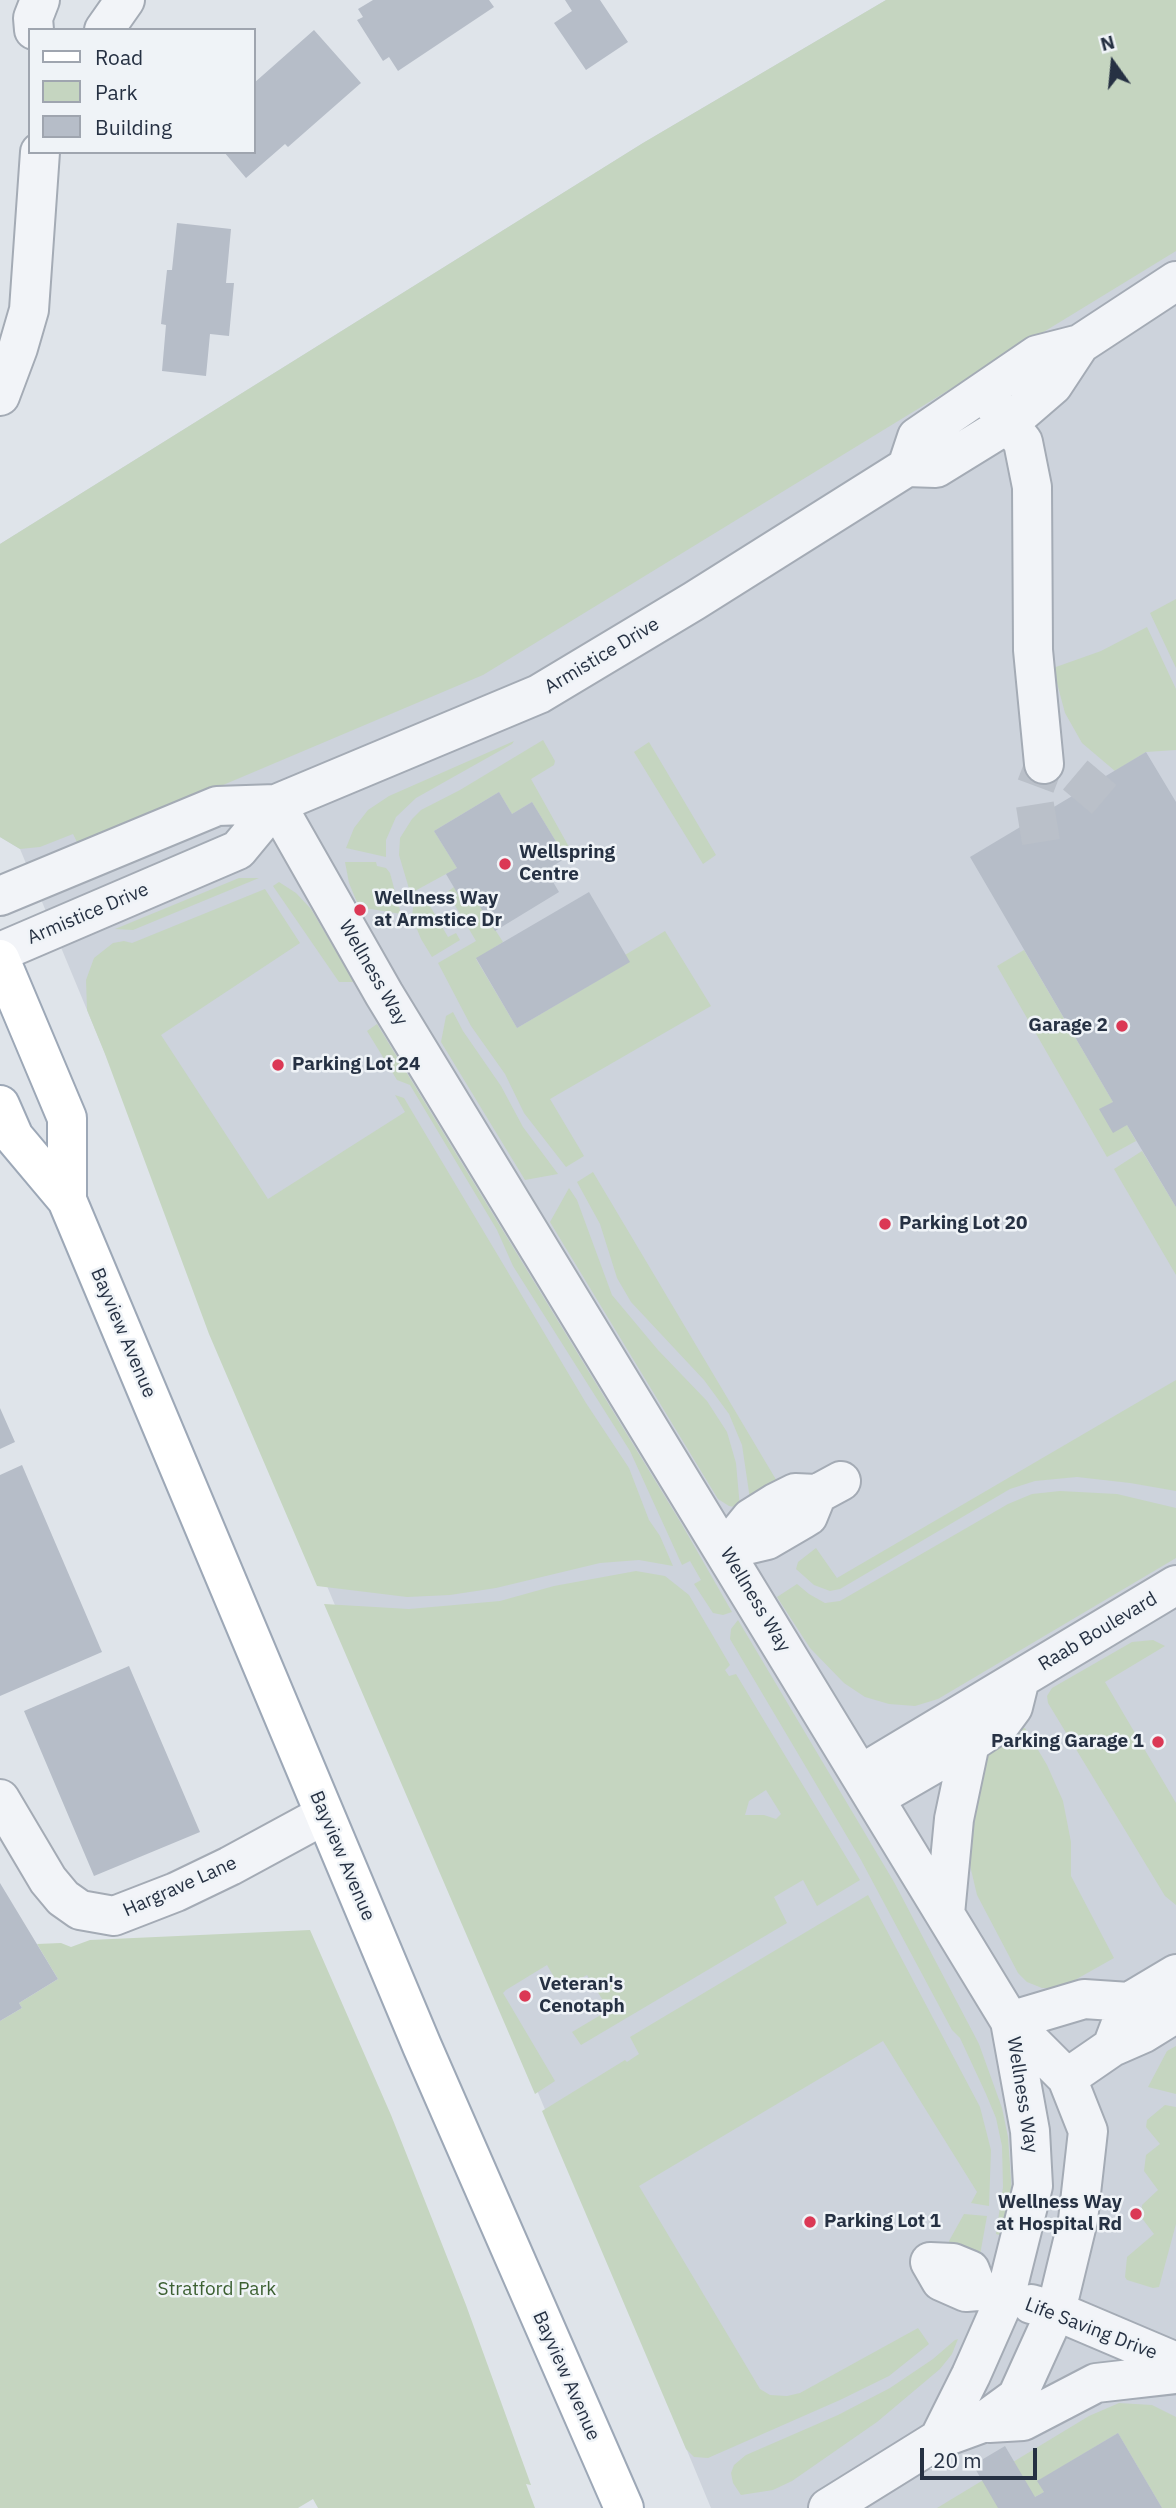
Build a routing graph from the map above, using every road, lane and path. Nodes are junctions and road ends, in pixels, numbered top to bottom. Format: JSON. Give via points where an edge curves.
{"nodes":[{"id":1,"x":40,"y":0,"type":"edge"},
{"id":2,"x":125,"y":0,"type":"edge"},
{"id":3,"x":34,"y":28,"type":"edge"},
{"id":4,"x":105,"y":28,"type":"edge"},
{"id":5,"x":40,"y":154,"type":"edge"},
{"id":6,"x":1176,"y":281,"type":"edge"},
{"id":7,"x":1080,"y":344,"type":"junction"},
{"id":8,"x":984,"y":392,"type":"junction"},
{"id":9,"x":0,"y":396,"type":"edge"},
{"id":10,"x":1009,"y":422,"type":"junction"},
{"id":11,"x":907,"y":467,"type":"junction"},
{"id":12,"x":1044,"y":764,"type":"dead end"},
{"id":13,"x":276,"y":804,"type":"junction"},
{"id":14,"x":0,"y":896,"type":"edge"},
{"id":15,"x":0,"y":952,"type":"edge"},
{"id":16,"x":0,"y":959,"type":"edge"},
{"id":17,"x":0,"y":1105,"type":"edge"},
{"id":18,"x":67,"y":1200,"type":"junction"},
{"id":19,"x":829,"y":1487,"type":"dead end"},
{"id":20,"x":725,"y":1550,"type":"junction"},
{"id":21,"x":1176,"y":1585,"type":"edge"},
{"id":22,"x":1020,"y":1679,"type":"junction"},
{"id":23,"x":970,"y":1743,"type":"junction"},
{"id":24,"x":868,"y":1786,"type":"junction"},
{"id":25,"x":0,"y":1799,"type":"edge"},
{"id":26,"x":324,"y":1815,"type":"junction"},
{"id":27,"x":945,"y":1914,"type":"junction"},
{"id":28,"x":1176,"y":1974,"type":"edge"},
{"id":29,"x":1129,"y":2002,"type":"junction"},
{"id":30,"x":1176,"y":2013,"type":"edge"},
{"id":31,"x":1010,"y":2021,"type":"junction"},
{"id":32,"x":1112,"y":2047,"type":"junction"},
{"id":33,"x":1067,"y":2078,"type":"junction"},
{"id":34,"x":1005,"y":2298,"type":"junction"},
{"id":35,"x":1056,"y":2311,"type":"junction"},
{"id":36,"x":1176,"y":2362,"type":"edge"},
{"id":37,"x":1176,"y":2374,"type":"edge"},
{"id":38,"x":979,"y":2424,"type":"junction"},
{"id":39,"x":939,"y":2439,"type":"junction"},
{"id":40,"x":624,"y":2508,"type":"edge"},
{"id":41,"x":828,"y":2508,"type":"edge"}],
"edges":[{"from":1,"to":3,"type":"street"},
{"from":2,"to":4,"type":"street"},
{"from":5,"to":9,"type":"street","via":[[29,310]]},
{"from":6,"to":7,"type":"street","name":"Armistice Drive"},
{"from":7,"to":8,"type":"street","name":"Armistice Drive","via":[[1037,355]]},
{"from":7,"to":10,"type":"street","name":"Armistice Drive","via":[[1054,385]]},
{"from":8,"to":10,"type":"street"},
{"from":8,"to":11,"type":"street","name":"Armistice Drive","via":[[917,437]]},
{"from":10,"to":11,"type":"street","name":"Armistice Drive","via":[[936,468]]},
{"from":10,"to":12,"type":"street","via":[[1023,442],[1032,486],[1033,650]]},
{"from":11,"to":13,"type":"street","name":"Armistice Drive","via":[[539,694]]},
{"from":13,"to":14,"type":"street","name":"Armistice Drive","via":[[217,806]]},
{"from":13,"to":15,"type":"street","name":"Armistice Drive","via":[[238,850]]},
{"from":13,"to":20,"type":"street","name":"Wellness Way","via":[[384,994]]},
{"from":16,"to":18,"type":"main road","name":"Bayview Avenue","via":[[67,1118]]},
{"from":17,"to":18,"type":"main road","name":"Bayview Avenue","via":[[14,1137]]},
{"from":18,"to":26,"type":"main road","name":"Bayview Avenue"},
{"from":19,"to":20,"type":"street","via":[[808,1516],[767,1540]]},
{"from":20,"to":24,"type":"street","name":"Wellness Way"},
{"from":21,"to":22,"type":"street","name":"Raab Boulevard"},
{"from":22,"to":23,"type":"street","via":[[1013,1707],[1002,1722]]},
{"from":22,"to":24,"type":"street","name":"Raab Boulevard"},
{"from":23,"to":24,"type":"street"},
{"from":23,"to":27,"type":"street","via":[[954,1819]]},
{"from":24,"to":27,"type":"street","name":"Wellness Way"},
{"from":25,"to":26,"type":"street","name":"Hargrave Lane","via":[[63,1898],[80,1910],[114,1916],[176,1892]]},
{"from":26,"to":40,"type":"main road","name":"Bayview Avenue"},
{"from":27,"to":31,"type":"street","name":"Wellness Way"},
{"from":28,"to":29,"type":"street"},
{"from":29,"to":31,"type":"street","via":[[1084,1999]]},
{"from":29,"to":32,"type":"street"},
{"from":30,"to":32,"type":"street"},
{"from":31,"to":33,"type":"street"},
{"from":31,"to":34,"type":"street","name":"Wellness Way","via":[[1030,2130],[1033,2186]]},
{"from":32,"to":33,"type":"street"},
{"from":33,"to":35,"type":"street","via":[[1088,2131],[1078,2220]]},
{"from":34,"to":35,"type":"street","name":"Life Saving Drive"},
{"from":34,"to":39,"type":"street","name":"Wellness Way"},
{"from":35,"to":36,"type":"street","name":"Life Saving Drive"},
{"from":35,"to":38,"type":"street","via":[[1017,2397]]},
{"from":37,"to":38,"type":"street","via":[[1096,2383],[1023,2421]]},
{"from":38,"to":39,"type":"street"},
{"from":39,"to":41,"type":"street"}]}
